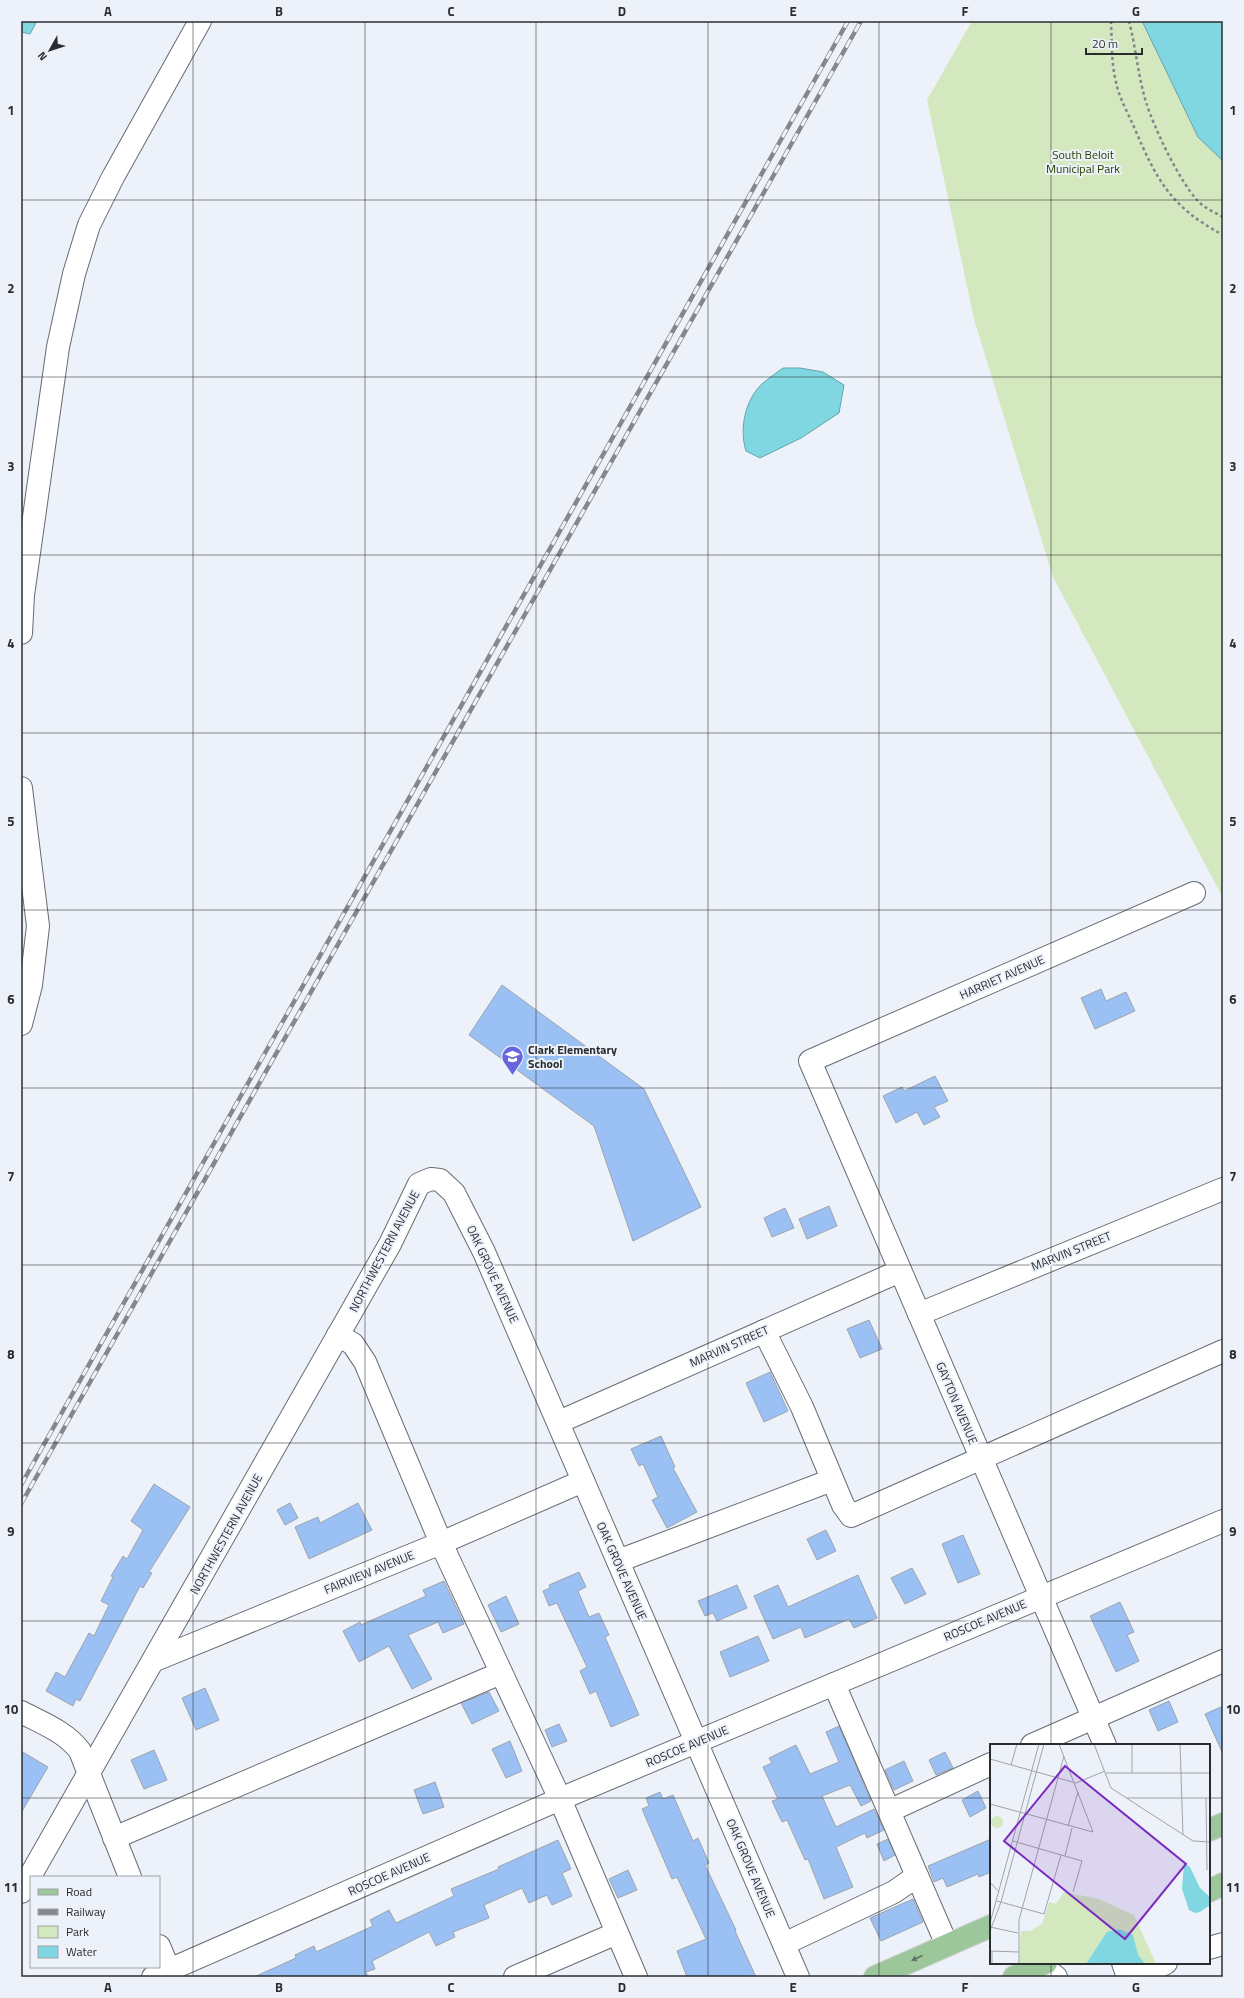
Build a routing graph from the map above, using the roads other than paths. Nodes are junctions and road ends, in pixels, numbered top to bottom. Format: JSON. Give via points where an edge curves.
{"nodes":[{"id":1,"x":200,"y":21,"type":"edge"},
{"id":2,"x":21,"y":633,"type":"edge"},
{"id":3,"x":21,"y":788,"type":"edge"},
{"id":4,"x":1194,"y":893,"type":"dead end"},
{"id":5,"x":21,"y":1024,"type":"edge"},
{"id":6,"x":810,"y":1060,"type":"joint"},
{"id":7,"x":431,"y":1179,"type":"joint"},
{"id":8,"x":1223,"y":1189,"type":"edge"},
{"id":9,"x":900,"y":1271,"type":"junction"},
{"id":10,"x":919,"y":1314,"type":"junction"},
{"id":11,"x":764,"y":1331,"type":"junction"},
{"id":12,"x":338,"y":1335,"type":"junction"},
{"id":13,"x":1223,"y":1351,"type":"edge"},
{"id":14,"x":559,"y":1422,"type":"junction"},
{"id":15,"x":980,"y":1457,"type":"junction"},
{"id":16,"x":832,"y":1480,"type":"junction"},
{"id":17,"x":582,"y":1481,"type":"junction"},
{"id":18,"x":1223,"y":1521,"type":"edge"},
{"id":19,"x":441,"y":1543,"type":"junction"},
{"id":20,"x":618,"y":1561,"type":"junction"},
{"id":21,"x":1040,"y":1597,"type":"junction"},
{"id":22,"x":155,"y":1660,"type":"junction"},
{"id":23,"x":1223,"y":1661,"type":"edge"},
{"id":24,"x":501,"y":1673,"type":"junction"},
{"id":25,"x":834,"y":1684,"type":"junction"},
{"id":26,"x":21,"y":1712,"type":"edge"},
{"id":27,"x":1092,"y":1718,"type":"junction"},
{"id":28,"x":697,"y":1742,"type":"junction"},
{"id":29,"x":1034,"y":1744,"type":"edge"},
{"id":30,"x":1105,"y":1744,"type":"edge"},
{"id":31,"x":990,"y":1764,"type":"edge"},
{"id":32,"x":89,"y":1771,"type":"junction"},
{"id":33,"x":560,"y":1799,"type":"junction"},
{"id":34,"x":889,"y":1811,"type":"junction"},
{"id":35,"x":1223,"y":1824,"type":"edge"},
{"id":36,"x":1210,"y":1830,"type":"edge"},
{"id":37,"x":114,"y":1838,"type":"junction"},
{"id":38,"x":130,"y":1876,"type":"edge"},
{"id":39,"x":917,"y":1876,"type":"junction"},
{"id":40,"x":1223,"y":1884,"type":"edge"},
{"id":41,"x":1210,"y":1890,"type":"edge"},
{"id":42,"x":21,"y":1892,"type":"edge"},
{"id":43,"x":990,"y":1926,"type":"edge"},
{"id":44,"x":617,"y":1933,"type":"junction"},
{"id":45,"x":784,"y":1944,"type":"junction"},
{"id":46,"x":1223,"y":1944,"type":"edge"},
{"id":47,"x":947,"y":1945,"type":"junction"},
{"id":48,"x":1210,"y":1948,"type":"edge"},
{"id":49,"x":160,"y":1951,"type":"edge"},
{"id":50,"x":1123,"y":1964,"type":"edge"},
{"id":51,"x":1164,"y":1964,"type":"edge"},
{"id":52,"x":1048,"y":1968,"type":"edge"},
{"id":53,"x":165,"y":1975,"type":"edge"},
{"id":54,"x":515,"y":1977,"type":"edge"},
{"id":55,"x":636,"y":1977,"type":"edge"},
{"id":56,"x":798,"y":1977,"type":"edge"},
{"id":57,"x":875,"y":1977,"type":"edge"},
{"id":58,"x":1014,"y":1977,"type":"edge"},
{"id":59,"x":1128,"y":1977,"type":"edge"},
{"id":60,"x":1136,"y":1977,"type":"edge"}],
"edges":[{"from":1,"to":2,"type":"street","via":[[113,176],[89,225],[74,274],[58,347],[23,595]]},
{"from":3,"to":5,"type":"street","via":[[38,926],[31,985]]},
{"from":4,"to":6,"type":"street","name":"HARRIET AVENUE"},
{"from":6,"to":9,"type":"street","name":"GAYTON AVENUE"},
{"from":7,"to":12,"type":"street","name":"NORTHWESTERN AVENUE","via":[[419,1184],[390,1244]]},
{"from":7,"to":14,"type":"street","name":"OAK GROVE AVENUE","via":[[440,1180],[454,1193],[484,1252]]},
{"from":8,"to":10,"type":"street","name":"MARVIN STREET"},
{"from":9,"to":10,"type":"street","name":"GAYTON AVENUE"},
{"from":9,"to":11,"type":"street","name":"MARVIN STREET"},
{"from":10,"to":15,"type":"street","name":"GAYTON AVENUE"},
{"from":11,"to":14,"type":"street","name":"MARVIN STREET"},
{"from":11,"to":16,"type":"street","via":[[802,1407]]},
{"from":12,"to":19,"type":"street","via":[[353,1344],[365,1362]]},
{"from":12,"to":22,"type":"street","name":"NORTHWESTERN AVENUE"},
{"from":13,"to":15,"type":"street"},
{"from":14,"to":17,"type":"street","name":"OAK GROVE AVENUE"},
{"from":15,"to":16,"type":"street","via":[[852,1516],[843,1505]]},
{"from":15,"to":21,"type":"street","name":"GAYTON AVENUE"},
{"from":16,"to":20,"type":"street"},
{"from":17,"to":19,"type":"street","name":"FAIRVIEW AVENUE"},
{"from":17,"to":20,"type":"street","name":"OAK GROVE AVENUE"},
{"from":18,"to":21,"type":"street","name":"ROSCOE AVENUE"},
{"from":19,"to":22,"type":"street","name":"FAIRVIEW AVENUE"},
{"from":19,"to":24,"type":"street"},
{"from":20,"to":28,"type":"street","name":"OAK GROVE AVENUE"},
{"from":21,"to":25,"type":"street","name":"ROSCOE AVENUE"},
{"from":21,"to":27,"type":"street","name":"GAYTON AVENUE"},
{"from":22,"to":32,"type":"street","name":"NORTHWESTERN AVENUE"},
{"from":23,"to":27,"type":"street"},
{"from":24,"to":33,"type":"street"},
{"from":24,"to":37,"type":"street"},
{"from":25,"to":28,"type":"street","name":"ROSCOE AVENUE"},
{"from":25,"to":34,"type":"street"},
{"from":26,"to":32,"type":"street","via":[[73,1741]]},
{"from":27,"to":29,"type":"street"},
{"from":27,"to":30,"type":"street","name":"GAYTON AVENUE"},
{"from":28,"to":33,"type":"street","name":"ROSCOE AVENUE"},
{"from":28,"to":45,"type":"street","name":"OAK GROVE AVENUE"},
{"from":31,"to":34,"type":"street"},
{"from":32,"to":37,"type":"street"},
{"from":32,"to":42,"type":"street","name":"NORTHWESTERN AVENUE"},
{"from":33,"to":44,"type":"street"},
{"from":33,"to":53,"type":"street","name":"ROSCOE AVENUE"},
{"from":34,"to":39,"type":"street"},
{"from":35,"to":36,"type":"main road"},
{"from":37,"to":38,"type":"street"},
{"from":39,"to":45,"type":"street","via":[[894,1892]]},
{"from":39,"to":47,"type":"street"},
{"from":40,"to":41,"type":"main road"},
{"from":43,"to":47,"type":"main road"},
{"from":44,"to":54,"type":"street"},
{"from":44,"to":55,"type":"street"},
{"from":45,"to":56,"type":"street","name":"OAK GROVE AVENUE"},
{"from":46,"to":48,"type":"street"},
{"from":47,"to":57,"type":"main road","one_way":true},
{"from":49,"to":53,"type":"street"},
{"from":50,"to":59,"type":"street"},
{"from":51,"to":60,"type":"street"},
{"from":52,"to":58,"type":"main road"}]}
